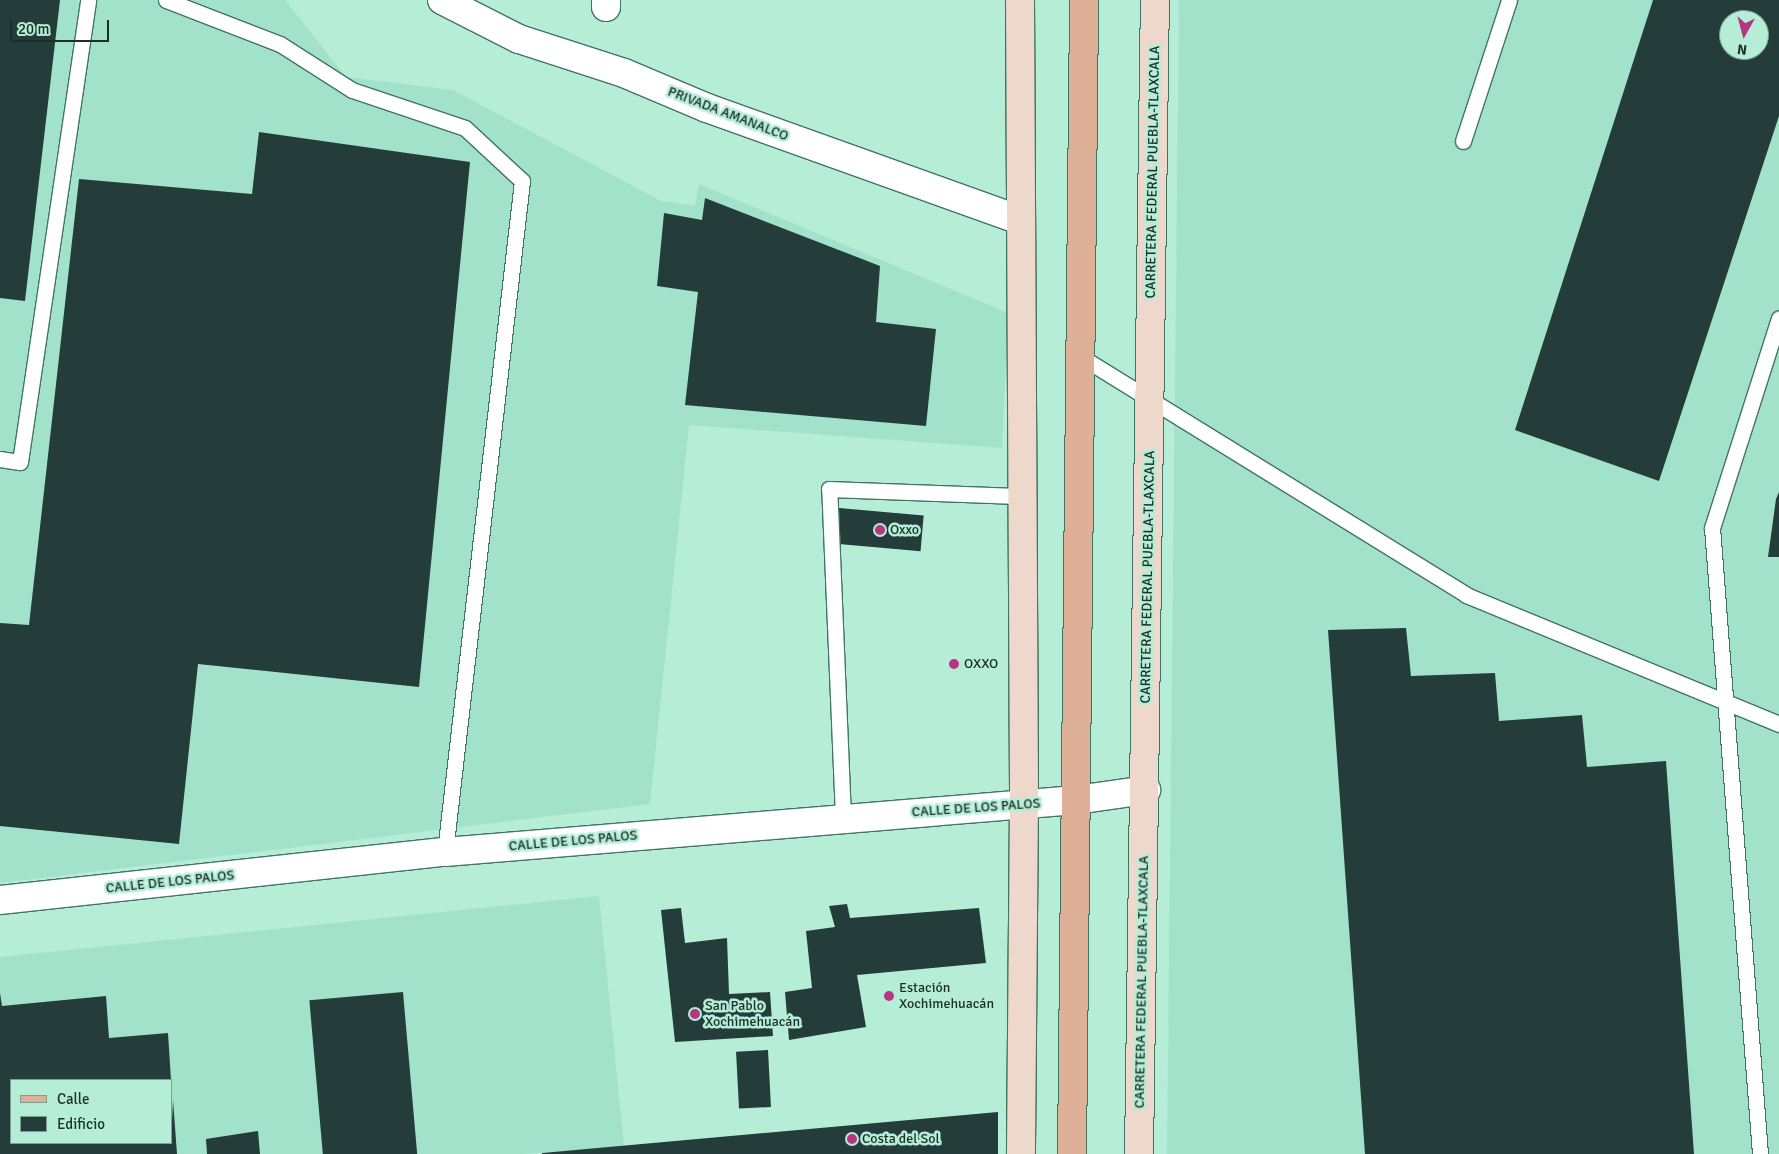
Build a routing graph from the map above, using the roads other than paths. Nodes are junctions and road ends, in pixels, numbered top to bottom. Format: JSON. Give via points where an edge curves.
{"nodes":[{"id":1,"x":88,"y":0,"type":"edge"},
{"id":2,"x":166,"y":0,"type":"edge"},
{"id":3,"x":442,"y":0,"type":"edge"},
{"id":4,"x":1020,"y":0,"type":"edge"},
{"id":5,"x":1084,"y":0,"type":"edge"},
{"id":6,"x":1155,"y":0,"type":"edge"},
{"id":7,"x":1509,"y":0,"type":"edge"},
{"id":8,"x":1463,"y":141,"type":"dead end"},
{"id":9,"x":1019,"y":220,"type":"junction"},
{"id":10,"x":1779,"y":318,"type":"edge"},
{"id":11,"x":1083,"y":358,"type":"junction"},
{"id":12,"x":1150,"y":403,"type":"junction"},
{"id":13,"x":0,"y":460,"type":"edge"},
{"id":14,"x":1024,"y":496,"type":"junction"},
{"id":15,"x":1725,"y":705,"type":"junction"},
{"id":16,"x":1779,"y":724,"type":"edge"},
{"id":17,"x":1146,"y":790,"type":"junction"},
{"id":18,"x":1076,"y":800,"type":"junction"},
{"id":19,"x":1024,"y":804,"type":"junction"},
{"id":20,"x":843,"y":817,"type":"junction"},
{"id":21,"x":445,"y":852,"type":"junction"},
{"id":22,"x":0,"y":900,"type":"edge"},
{"id":23,"x":1021,"y":1154,"type":"edge"},
{"id":24,"x":1072,"y":1154,"type":"edge"},
{"id":25,"x":1139,"y":1154,"type":"edge"},
{"id":26,"x":1760,"y":1154,"type":"edge"}],
"edges":[{"from":1,"to":13,"type":"lane","via":[[20,462]]},
{"from":2,"to":21,"type":"lane","via":[[280,44],[352,90],[465,128],[522,181]]},
{"from":3,"to":9,"type":"street","name":"PRIVADA AMANALCO","via":[[519,39],[624,73],[707,108]]},
{"from":4,"to":9,"type":"main road"},
{"from":5,"to":11,"type":"main road"},
{"from":6,"to":12,"type":"main road","name":"CARRETERA FEDERAL PUEBLA-TLAXCALA"},
{"from":7,"to":8,"type":"lane"},
{"from":9,"to":14,"type":"main road"},
{"from":10,"to":15,"type":"lane","via":[[1712,528]]},
{"from":11,"to":12,"type":"lane"},
{"from":11,"to":18,"type":"main road"},
{"from":12,"to":15,"type":"lane","via":[[1290,484],[1466,595]]},
{"from":12,"to":17,"type":"main road","name":"CARRETERA FEDERAL PUEBLA-TLAXCALA"},
{"from":14,"to":19,"type":"main road"},
{"from":14,"to":20,"type":"lane","via":[[829,489]]},
{"from":15,"to":16,"type":"lane"},
{"from":15,"to":26,"type":"lane"},
{"from":17,"to":18,"type":"street","name":"CALLE DE LOS PALOS"},
{"from":17,"to":25,"type":"main road","name":"CARRETERA FEDERAL PUEBLA-TLAXCALA"},
{"from":18,"to":19,"type":"street","name":"CALLE DE LOS PALOS"},
{"from":18,"to":24,"type":"main road"},
{"from":19,"to":20,"type":"street","name":"CALLE DE LOS PALOS"},
{"from":19,"to":23,"type":"main road"},
{"from":20,"to":21,"type":"street","name":"CALLE DE LOS PALOS"},
{"from":21,"to":22,"type":"street","name":"CALLE DE LOS PALOS"}]}
